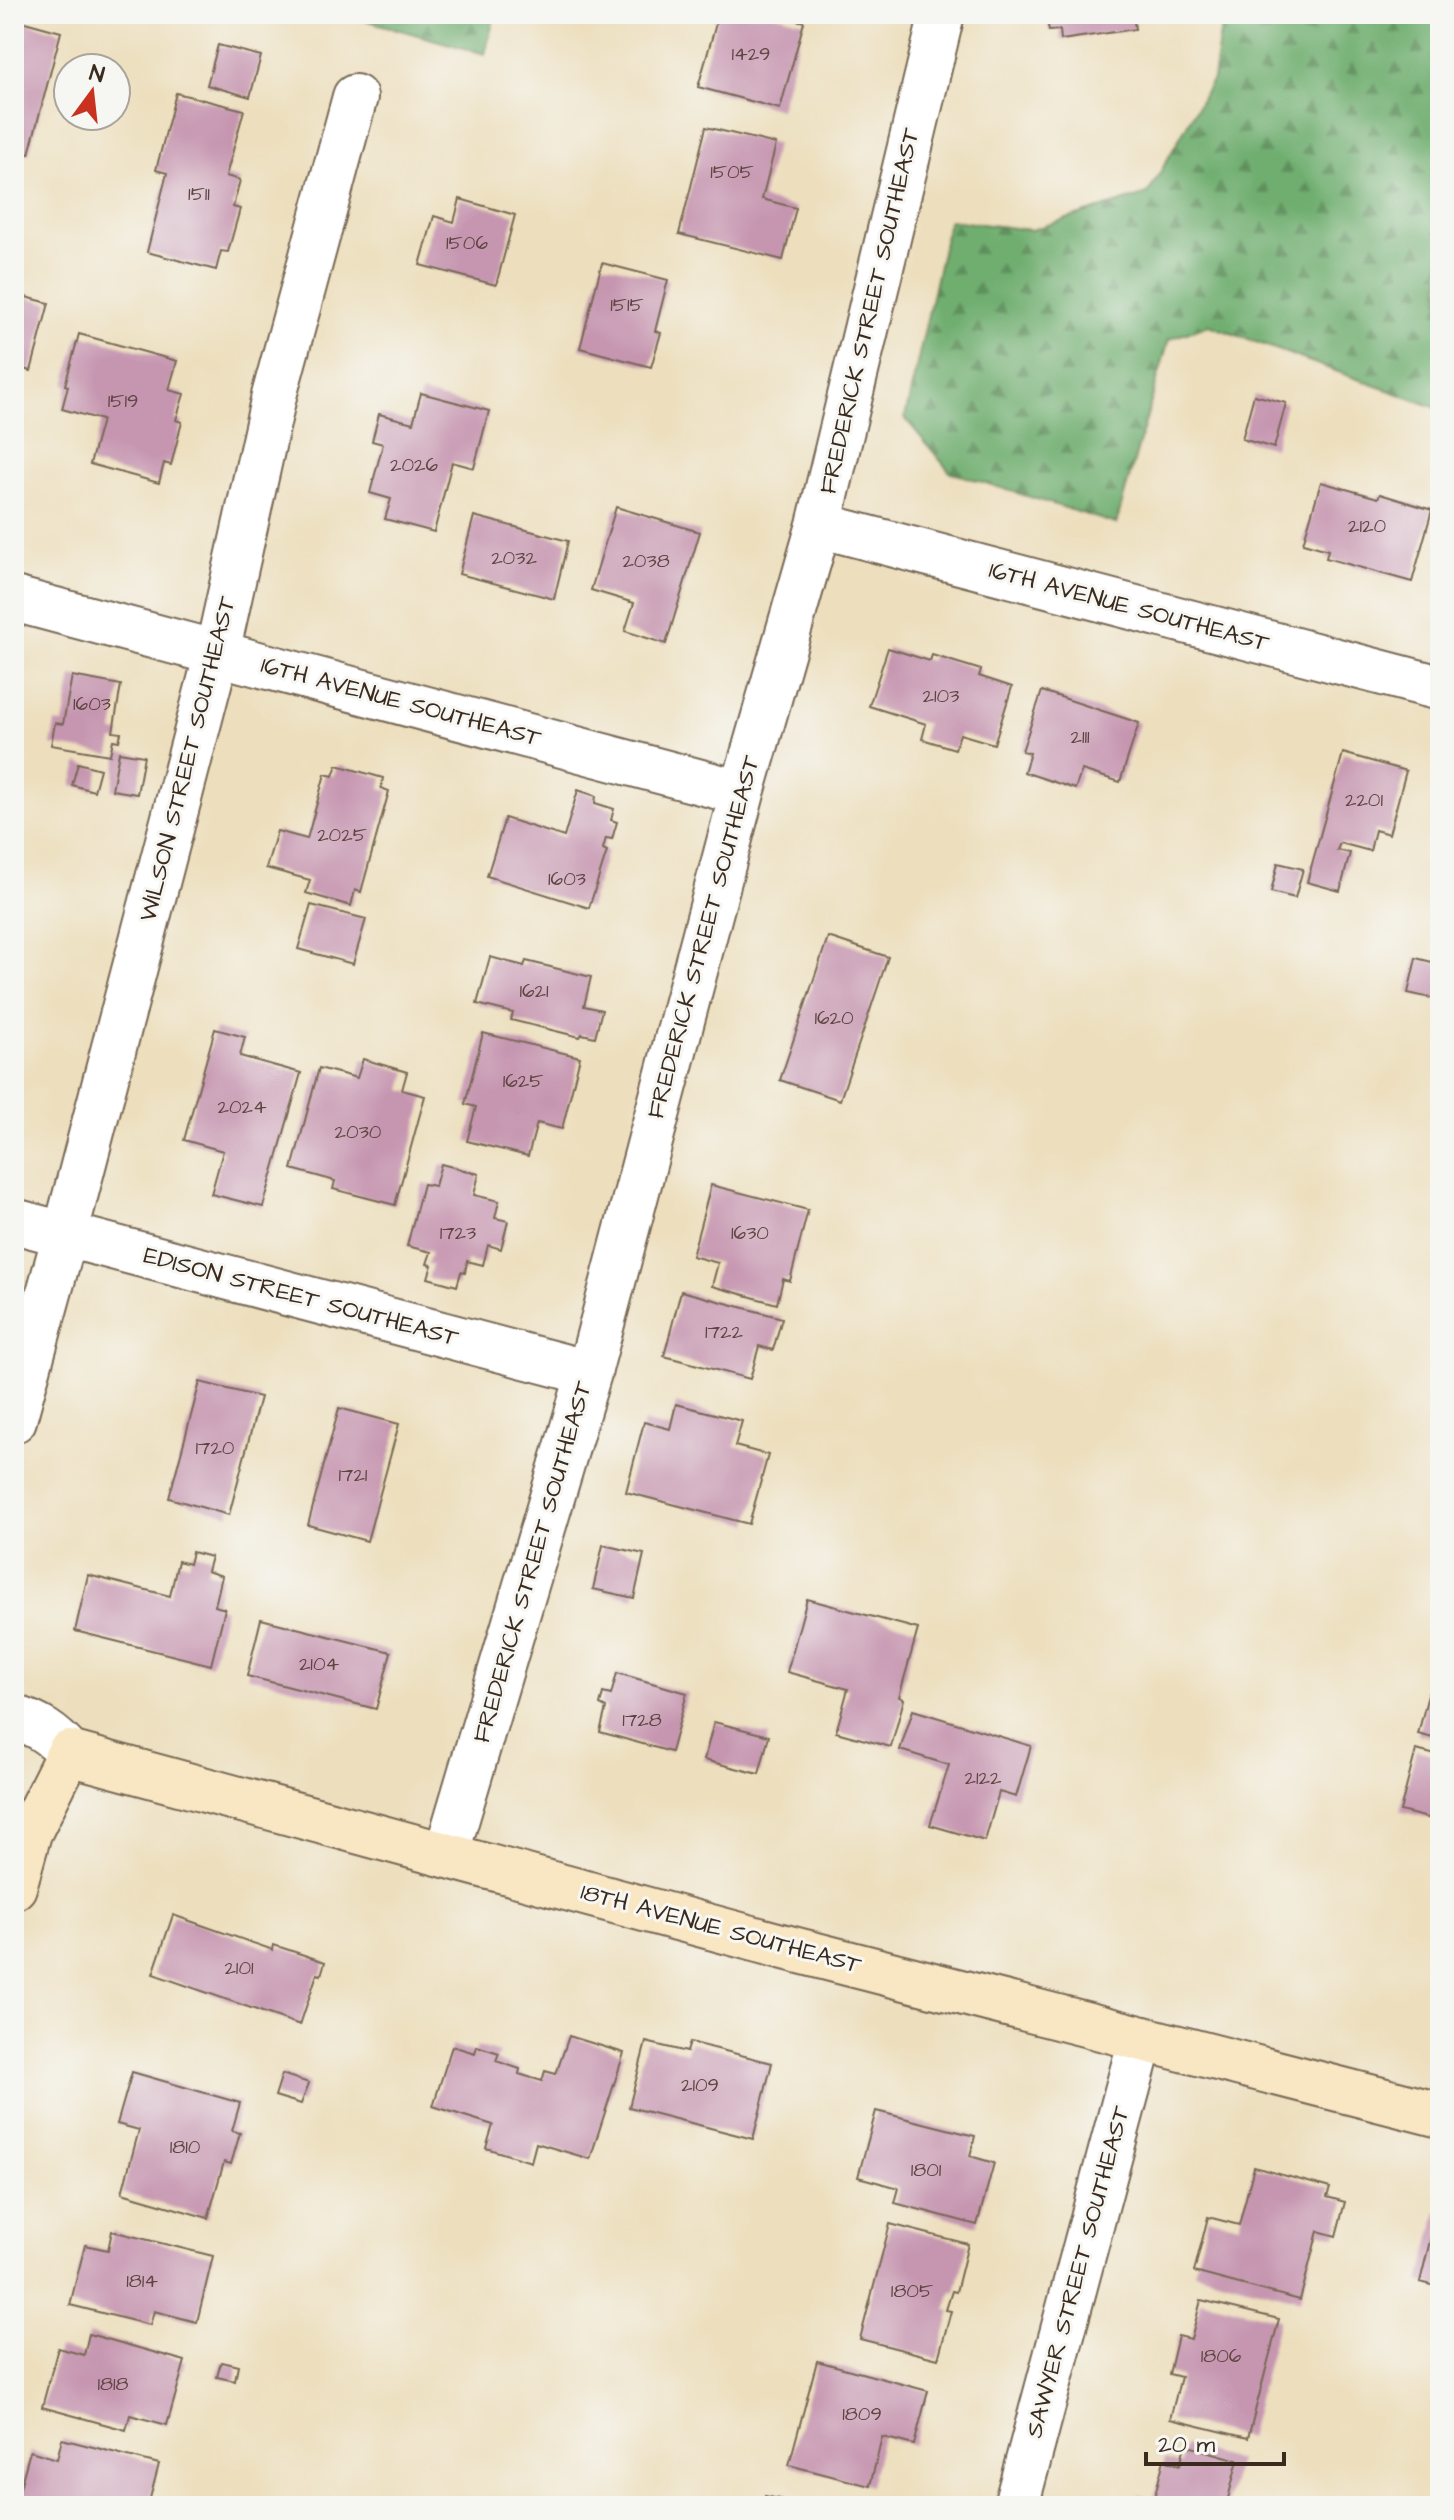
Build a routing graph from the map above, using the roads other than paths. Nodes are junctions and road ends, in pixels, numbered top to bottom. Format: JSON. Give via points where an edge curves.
{"nodes":[{"id":1,"x":942,"y":14,"type":"edge"},
{"id":2,"x":355,"y":97,"type":"dead end"},
{"id":3,"x":819,"y":525,"type":"junction"},
{"id":4,"x":14,"y":599,"type":"edge"},
{"id":5,"x":217,"y":653,"type":"junction"},
{"id":6,"x":1440,"y":688,"type":"edge"},
{"id":7,"x":742,"y":793,"type":"junction"},
{"id":8,"x":14,"y":1221,"type":"edge"},
{"id":9,"x":65,"y":1235,"type":"junction"},
{"id":10,"x":589,"y":1373,"type":"junction"},
{"id":11,"x":14,"y":1420,"type":"edge"},
{"id":12,"x":14,"y":1717,"type":"edge"},
{"id":13,"x":69,"y":1753,"type":"junction"},
{"id":14,"x":446,"y":1855,"type":"junction"},
{"id":15,"x":14,"y":1887,"type":"edge"},
{"id":16,"x":1141,"y":2039,"type":"junction"},
{"id":17,"x":1440,"y":2115,"type":"edge"},
{"id":18,"x":1016,"y":2506,"type":"edge"}],
"edges":[{"from":1,"to":3,"type":"street","name":"FREDERICK STREET SOUTHEAST"},
{"from":2,"to":5,"type":"street","name":"WILSON STREET SOUTHEAST","via":[[274,396]]},
{"from":3,"to":6,"type":"street","name":"16TH AVENUE SOUTHEAST"},
{"from":3,"to":7,"type":"street","name":"FREDERICK STREET SOUTHEAST"},
{"from":4,"to":5,"type":"street","name":"16TH AVENUE SOUTHEAST"},
{"from":5,"to":7,"type":"street","name":"16TH AVENUE SOUTHEAST"},
{"from":5,"to":9,"type":"street","name":"WILSON STREET SOUTHEAST"},
{"from":7,"to":10,"type":"street","name":"FREDERICK STREET SOUTHEAST"},
{"from":8,"to":9,"type":"street","name":"EDISON STREET SOUTHEAST"},
{"from":9,"to":10,"type":"street","name":"EDISON STREET SOUTHEAST"},
{"from":9,"to":11,"type":"street","name":"WILSON STREET SOUTHEAST"},
{"from":10,"to":14,"type":"street","name":"FREDERICK STREET SOUTHEAST"},
{"from":12,"to":13,"type":"street","name":"18TH AVENUE SOUTHEAST","via":[[55,1736]]},
{"from":13,"to":14,"type":"street","name":"18TH AVENUE SOUTHEAST"},
{"from":13,"to":15,"type":"street","via":[[29,1833]]},
{"from":14,"to":16,"type":"street","name":"18TH AVENUE SOUTHEAST"},
{"from":16,"to":17,"type":"street","name":"18TH AVENUE SOUTHEAST"},
{"from":16,"to":18,"type":"street","name":"SAWYER STREET SOUTHEAST"}]}
